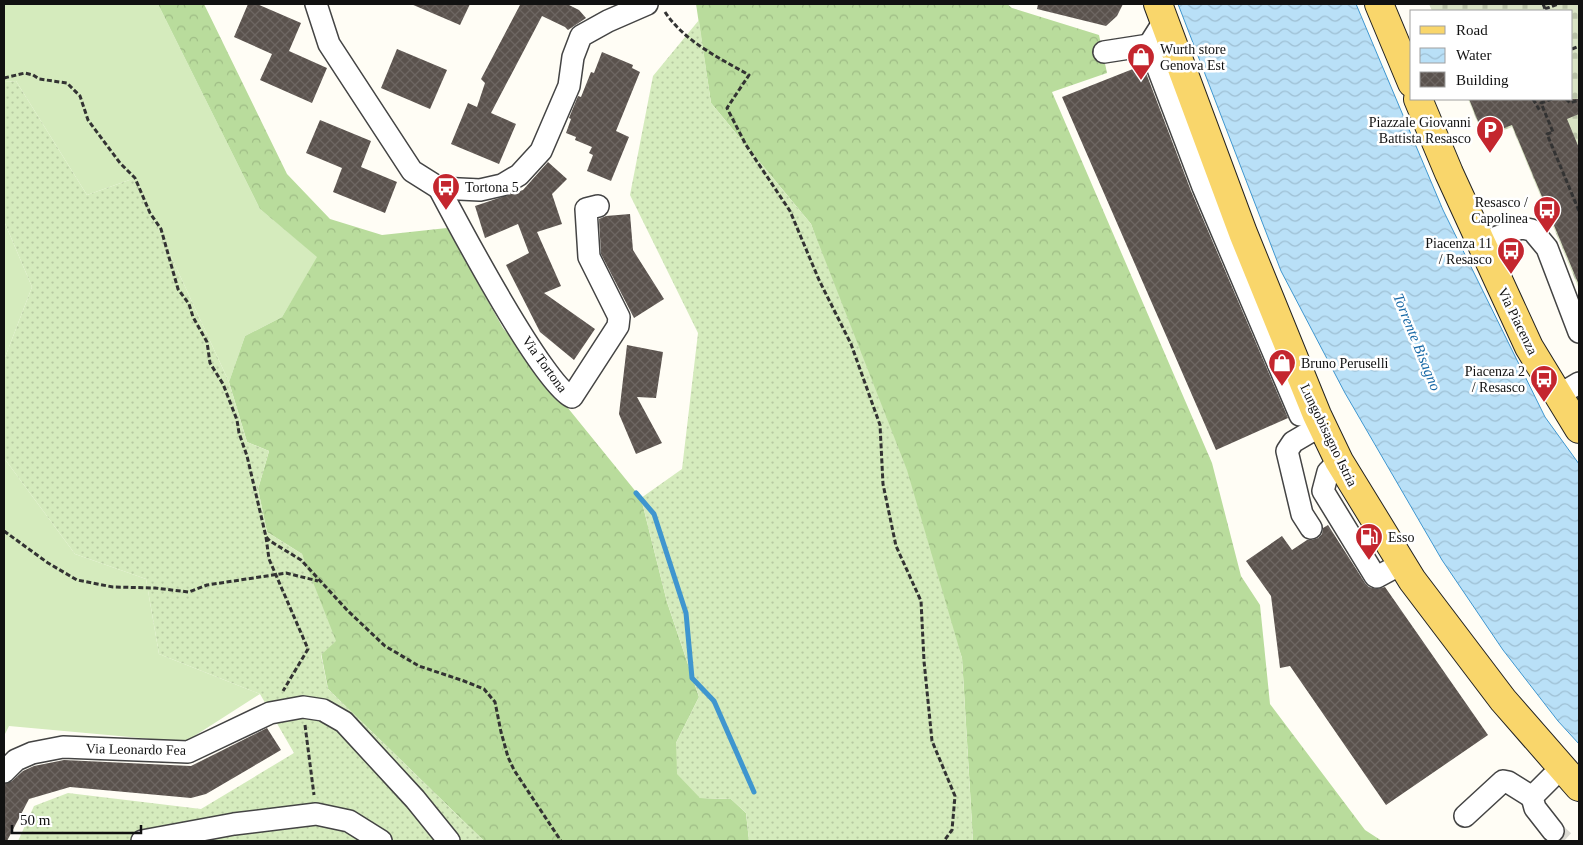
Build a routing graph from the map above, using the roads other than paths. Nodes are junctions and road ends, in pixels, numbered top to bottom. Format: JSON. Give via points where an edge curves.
{"nodes":[{"id":1,"x":316,"y":4,"type":"edge"},
{"id":2,"x":647,"y":4,"type":"edge"},
{"id":3,"x":1379,"y":4,"type":"edge"},
{"id":4,"x":1158,"y":24,"type":"edge"},
{"id":5,"x":1104,"y":52,"type":"dead end"},
{"id":6,"x":1410,"y":78,"type":"edge"},
{"id":7,"x":1418,"y":100,"type":"edge"},
{"id":8,"x":439,"y":188,"type":"junction"},
{"id":9,"x":598,"y":206,"type":"dead end"},
{"id":10,"x":1481,"y":243,"type":"junction"},
{"id":11,"x":1579,"y":332,"type":"edge"},
{"id":12,"x":1569,"y":389,"type":"edge"},
{"id":13,"x":1320,"y":420,"type":"junction"},
{"id":14,"x":1579,"y":429,"type":"edge"},
{"id":15,"x":1311,"y":528,"type":"dead end"},
{"id":16,"x":4,"y":772,"type":"edge"},
{"id":17,"x":1570,"y":778,"type":"edge"},
{"id":18,"x":1532,"y":797,"type":"junction"},
{"id":19,"x":1465,"y":816,"type":"dead end"},
{"id":20,"x":1553,"y":830,"type":"tunnel mouth"},
{"id":21,"x":142,"y":841,"type":"edge"},
{"id":22,"x":381,"y":841,"type":"edge"},
{"id":23,"x":449,"y":841,"type":"edge"}],
"edges":[{"from":1,"to":8,"type":"street","via":[[329,44],[412,172]]},
{"from":2,"to":8,"type":"street","via":[[581,36],[573,57],[569,86],[541,151],[519,175],[502,185],[480,190]]},
{"from":3,"to":6,"type":"main road"},
{"from":4,"to":5,"type":"street"},
{"from":4,"to":13,"type":"main road","name":"Lungobisagno Istria","via":[[1213,184]]},
{"from":7,"to":10,"type":"main road","name":"Via Piacenza"},
{"from":8,"to":9,"type":"street","name":"Via Tortona","via":[[539,361],[562,390],[572,397],[618,326],[619,317],[589,257],[586,209]]},
{"from":10,"to":11,"type":"street","via":[[1521,228],[1532,230],[1547,248]]},
{"from":10,"to":12,"type":"main road","name":"Via Piacenza","via":[[1529,347]]},
{"from":12,"to":14,"type":"main road","name":"Via Piacenza"},
{"from":13,"to":15,"type":"street","via":[[1287,451],[1302,514]]},
{"from":13,"to":17,"type":"main road","name":"Lungobisagno Istria","via":[[1339,461],[1401,564],[1503,700]]},
{"from":16,"to":23,"type":"street","name":"Via Leonardo Fea","via":[[16,760],[32,753],[63,747],[188,752],[270,713],[303,706],[323,710],[344,722],[415,798]]},
{"from":17,"to":18,"type":"street"},
{"from":18,"to":19,"type":"street","via":[[1503,781]]},
{"from":18,"to":20,"type":"street","via":[[1535,808]]},
{"from":21,"to":22,"type":"street","via":[[234,824],[316,814],[349,821]]}]}
